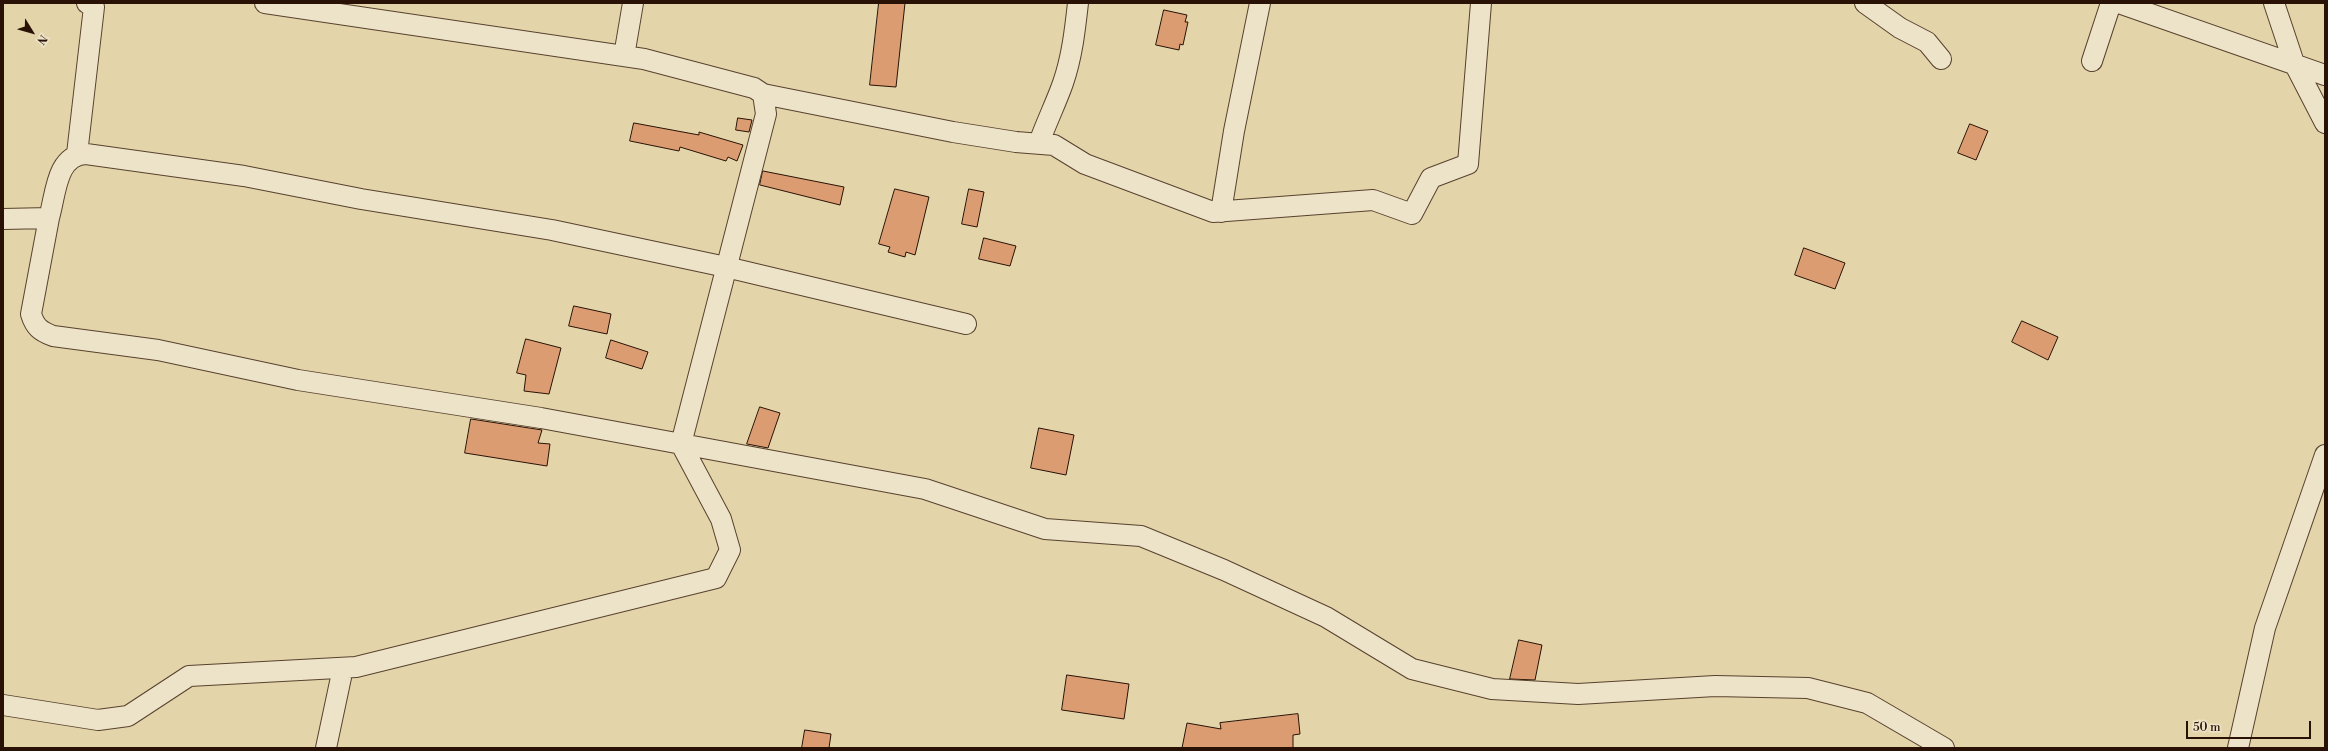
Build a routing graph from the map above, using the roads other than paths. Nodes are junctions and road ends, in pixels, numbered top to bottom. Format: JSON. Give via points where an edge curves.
{"nodes":[{"id":1,"x":87,"y":3,"type":"edge"},
{"id":2,"x":264,"y":3,"type":"edge"},
{"id":3,"x":633,"y":3,"type":"edge"},
{"id":4,"x":1078,"y":3,"type":"edge"},
{"id":5,"x":1260,"y":3,"type":"edge"},
{"id":6,"x":1481,"y":3,"type":"edge"},
{"id":7,"x":1865,"y":3,"type":"edge"},
{"id":8,"x":2111,"y":3,"type":"edge"},
{"id":9,"x":2119,"y":3,"type":"edge"},
{"id":10,"x":2274,"y":3,"type":"edge"},
{"id":11,"x":624,"y":56,"type":"junction"},
{"id":12,"x":1942,"y":59,"type":"dead end"},
{"id":13,"x":2092,"y":61,"type":"dead end"},
{"id":14,"x":2294,"y":63,"type":"junction"},
{"id":15,"x":2325,"y":75,"type":"edge"},
{"id":16,"x":763,"y":94,"type":"junction"},
{"id":17,"x":2325,"y":123,"type":"edge"},
{"id":18,"x":1038,"y":143,"type":"junction"},
{"id":19,"x":77,"y":154,"type":"junction"},
{"id":20,"x":1221,"y":212,"type":"junction"},
{"id":21,"x":49,"y":218,"type":"junction"},
{"id":22,"x":3,"y":219,"type":"edge"},
{"id":23,"x":726,"y":267,"type":"junction"},
{"id":24,"x":966,"y":324,"type":"dead end"},
{"id":25,"x":681,"y":444,"type":"junction"},
{"id":26,"x":2325,"y":455,"type":"edge"},
{"id":27,"x":343,"y":668,"type":"junction"},
{"id":28,"x":3,"y":705,"type":"edge"},
{"id":29,"x":326,"y":748,"type":"edge"},
{"id":30,"x":1944,"y":748,"type":"edge"},
{"id":31,"x":2238,"y":748,"type":"edge"}],
"edges":[{"from":1,"to":19,"type":"street","via":[[94,7]]},
{"from":2,"to":11,"type":"street"},
{"from":3,"to":11,"type":"street"},
{"from":4,"to":18,"type":"street","via":[[1073,47],[1063,83]]},
{"from":5,"to":20,"type":"street","via":[[1234,130]]},
{"from":6,"to":20,"type":"street","via":[[1468,164],[1431,178],[1412,214],[1373,200]]},
{"from":7,"to":12,"type":"street","via":[[1900,28],[1927,42]]},
{"from":8,"to":13,"type":"street"},
{"from":9,"to":14,"type":"street"},
{"from":10,"to":14,"type":"street"},
{"from":11,"to":16,"type":"street","via":[[754,88]]},
{"from":14,"to":15,"type":"street"},
{"from":14,"to":17,"type":"street"},
{"from":16,"to":18,"type":"street","via":[[953,132]]},
{"from":16,"to":23,"type":"street","via":[[766,114]]},
{"from":18,"to":20,"type":"street","via":[[1054,145],[1085,164],[1159,193],[1213,212]]},
{"from":19,"to":21,"type":"street","via":[[63,165]]},
{"from":19,"to":23,"type":"street","via":[[244,176],[361,200],[552,230]]},
{"from":21,"to":22,"type":"street"},
{"from":21,"to":25,"type":"street","via":[[31,314],[34,325],[48,334],[158,350],[298,380],[541,418]]},
{"from":23,"to":24,"type":"street"},
{"from":23,"to":25,"type":"street"},
{"from":25,"to":27,"type":"street","via":[[721,519],[730,550],[716,578],[356,667]]},
{"from":25,"to":30,"type":"street","via":[[925,489],[1046,529],[1142,536],[1326,617],[1412,669],[1492,688],[1578,694],[1715,686],[1808,688],[1867,703]]},
{"from":26,"to":31,"type":"street","via":[[2265,628]]},
{"from":27,"to":28,"type":"street","via":[[189,676],[128,716],[98,720]]},
{"from":27,"to":29,"type":"street"}]}
